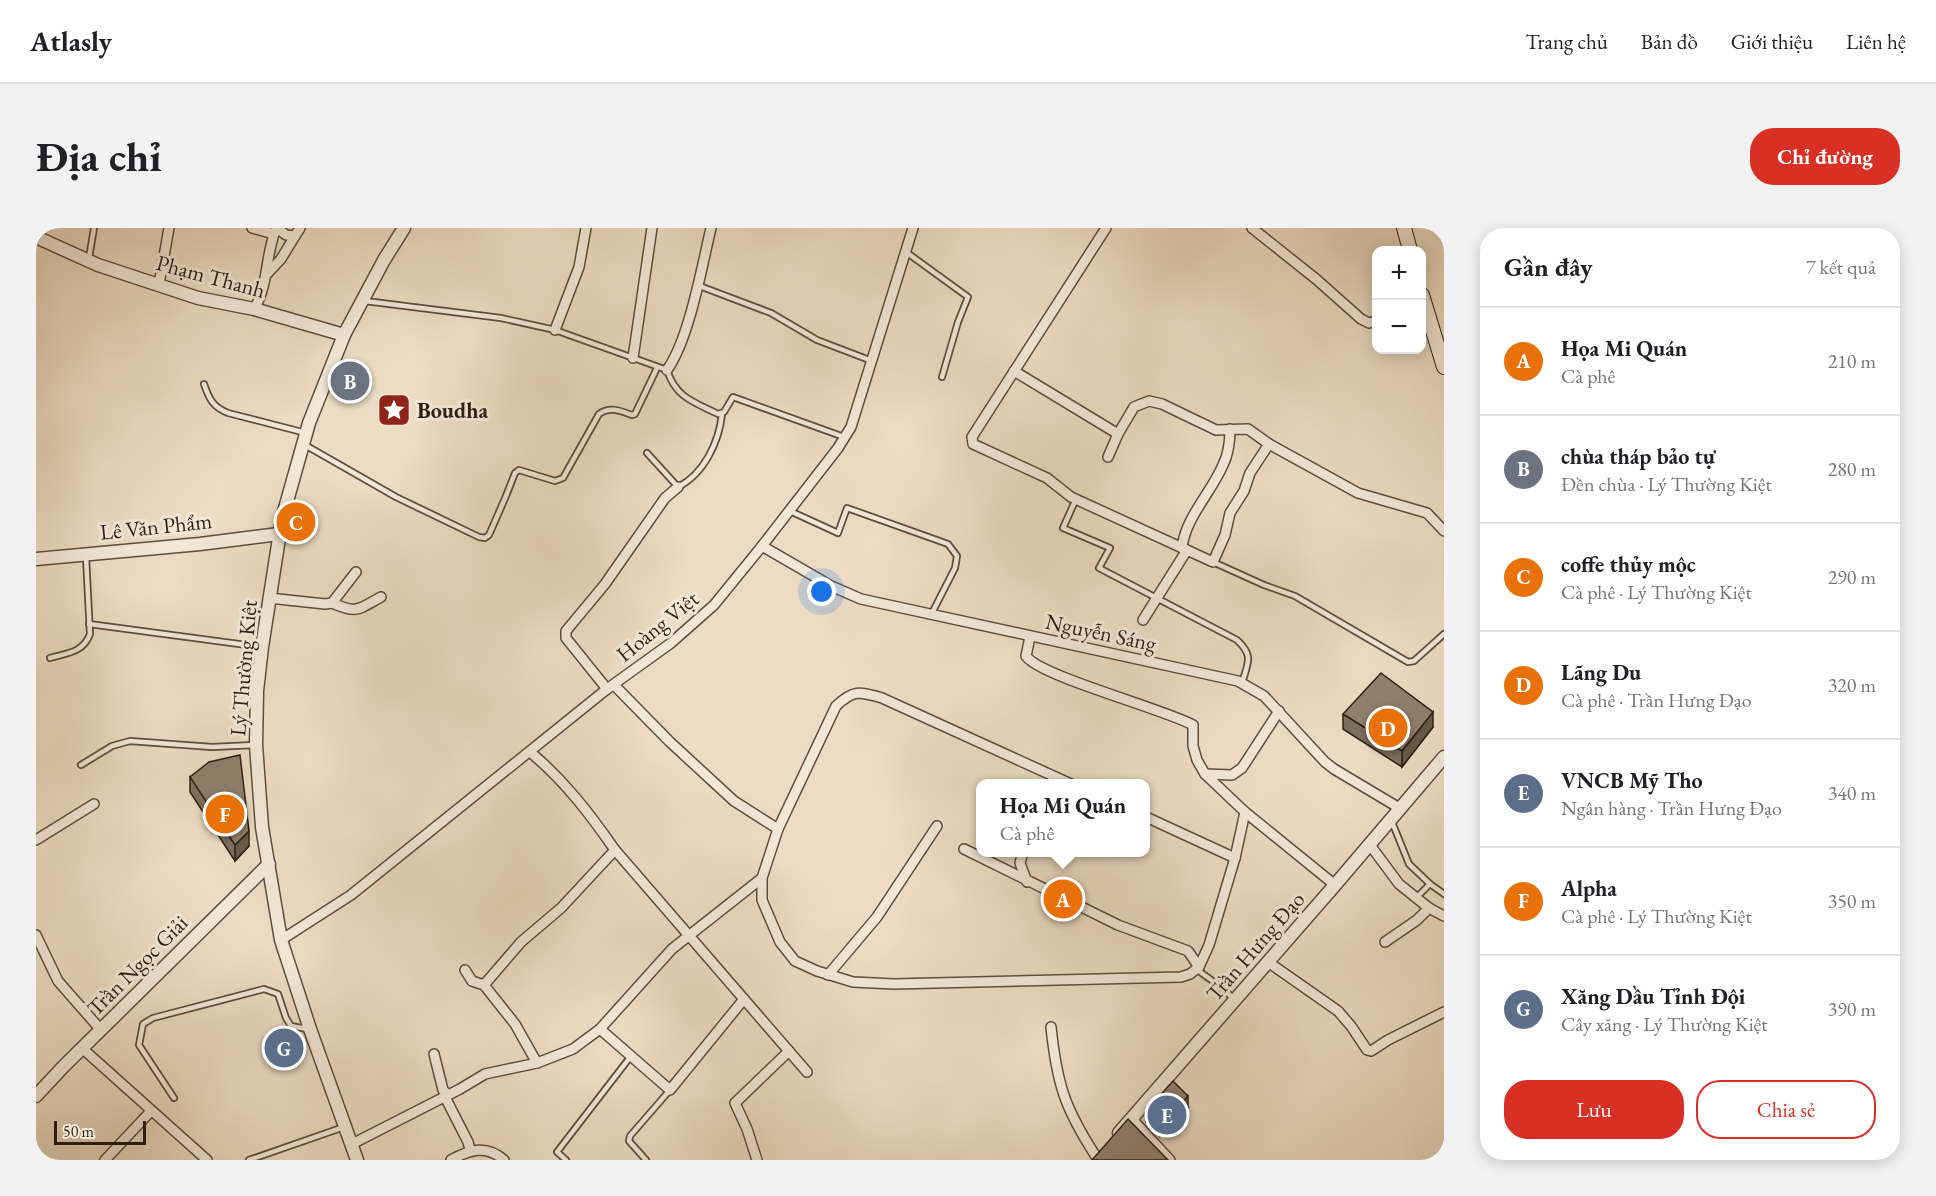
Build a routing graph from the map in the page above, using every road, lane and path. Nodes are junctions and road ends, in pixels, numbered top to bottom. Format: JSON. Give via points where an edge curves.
{"nodes":[{"id":1,"x":94,"y":228,"type":"edge"},
{"id":2,"x":169,"y":228,"type":"edge"},
{"id":3,"x":252,"y":228,"type":"edge"},
{"id":4,"x":404,"y":228,"type":"edge"},
{"id":5,"x":586,"y":228,"type":"edge"},
{"id":6,"x":652,"y":228,"type":"edge"},
{"id":7,"x":711,"y":228,"type":"edge"},
{"id":8,"x":913,"y":228,"type":"edge"},
{"id":9,"x":1106,"y":228,"type":"edge"},
{"id":10,"x":1252,"y":228,"type":"edge"},
{"id":11,"x":1404,"y":228,"type":"edge"},
{"id":12,"x":276,"y":230,"type":"edge"},
{"id":13,"x":297,"y":232,"type":"edge"},
{"id":14,"x":36,"y":237,"type":"edge"},
{"id":15,"x":1409,"y":246,"type":"edge"},
{"id":16,"x":906,"y":252,"type":"junction"},
{"id":17,"x":88,"y":260,"type":"junction"},
{"id":18,"x":266,"y":275,"type":"junction"},
{"id":19,"x":159,"y":284,"type":"junction"},
{"id":20,"x":697,"y":285,"type":"junction"},
{"id":21,"x":362,"y":300,"type":"junction"},
{"id":22,"x":254,"y":309,"type":"junction"},
{"id":23,"x":1426,"y":317,"type":"edge"},
{"id":24,"x":1372,"y":322,"type":"edge"},
{"id":25,"x":555,"y":330,"type":"junction"},
{"id":26,"x":344,"y":335,"type":"junction"},
{"id":27,"x":633,"y":358,"type":"junction"},
{"id":28,"x":872,"y":361,"type":"junction"},
{"id":29,"x":1444,"y":367,"type":"edge"},
{"id":30,"x":662,"y":369,"type":"junction"},
{"id":31,"x":1014,"y":371,"type":"junction"},
{"id":32,"x":942,"y":377,"type":"dead end"},
{"id":33,"x":204,"y":384,"type":"dead end"},
{"id":34,"x":722,"y":414,"type":"junction"},
{"id":35,"x":1230,"y":429,"type":"junction"},
{"id":36,"x":1118,"y":434,"type":"junction"},
{"id":37,"x":844,"y":437,"type":"junction"},
{"id":38,"x":304,"y":438,"type":"junction"},
{"id":39,"x":1269,"y":444,"type":"junction"},
{"id":40,"x":647,"y":453,"type":"dead end"},
{"id":41,"x":1108,"y":457,"type":"dead end"},
{"id":42,"x":678,"y":487,"type":"junction"},
{"id":43,"x":1076,"y":499,"type":"junction"},
{"id":44,"x":789,"y":510,"type":"junction"},
{"id":45,"x":1444,"y":531,"type":"edge"},
{"id":46,"x":279,"y":534,"type":"junction"},
{"id":47,"x":762,"y":546,"type":"junction"},
{"id":48,"x":1184,"y":549,"type":"junction"},
{"id":49,"x":86,"y":554,"type":"junction"},
{"id":50,"x":36,"y":559,"type":"edge"},
{"id":51,"x":1213,"y":562,"type":"junction"},
{"id":52,"x":356,"y":572,"type":"dead end"},
{"id":53,"x":381,"y":597,"type":"dead end"},
{"id":54,"x":269,"y":598,"type":"junction"},
{"id":55,"x":1157,"y":598,"type":"junction"},
{"id":56,"x":332,"y":603,"type":"junction"},
{"id":57,"x":931,"y":616,"type":"junction"},
{"id":58,"x":1143,"y":620,"type":"dead end"},
{"id":59,"x":89,"y":624,"type":"junction"},
{"id":60,"x":1444,"y":634,"type":"edge"},
{"id":61,"x":1030,"y":637,"type":"junction"},
{"id":62,"x":262,"y":647,"type":"junction"},
{"id":63,"x":50,"y":658,"type":"dead end"},
{"id":64,"x":1242,"y":683,"type":"junction"},
{"id":65,"x":610,"y":687,"type":"junction"},
{"id":66,"x":1279,"y":711,"type":"junction"},
{"id":67,"x":256,"y":745,"type":"junction"},
{"id":68,"x":530,"y":752,"type":"junction"},
{"id":69,"x":1444,"y":757,"type":"edge"},
{"id":70,"x":81,"y":765,"type":"dead end"},
{"id":71,"x":1205,"y":774,"type":"junction"},
{"id":72,"x":1062,"y":779,"type":"edge"},
{"id":73,"x":94,"y":804,"type":"dead end"},
{"id":74,"x":1401,"y":808,"type":"junction"},
{"id":75,"x":1245,"y":812,"type":"junction"},
{"id":76,"x":1150,"y":819,"type":"edge"},
{"id":77,"x":1391,"y":819,"type":"junction"},
{"id":78,"x":937,"y":826,"type":"dead end"},
{"id":79,"x":778,"y":829,"type":"junction"},
{"id":80,"x":36,"y":840,"type":"edge"},
{"id":81,"x":1370,"y":845,"type":"junction"},
{"id":82,"x":964,"y":849,"type":"dead end"},
{"id":83,"x":615,"y":850,"type":"junction"},
{"id":84,"x":976,"y":855,"type":"edge"},
{"id":85,"x":979,"y":857,"type":"edge"},
{"id":86,"x":1022,"y":857,"type":"edge"},
{"id":87,"x":1235,"y":858,"type":"junction"},
{"id":88,"x":269,"y":864,"type":"junction"},
{"id":89,"x":762,"y":878,"type":"junction"},
{"id":90,"x":1027,"y":882,"type":"junction"},
{"id":91,"x":1430,"y":884,"type":"junction"},
{"id":92,"x":1335,"y":885,"type":"junction"},
{"id":93,"x":1444,"y":894,"type":"edge"},
{"id":94,"x":1416,"y":898,"type":"junction"},
{"id":95,"x":1430,"y":908,"type":"junction"},
{"id":96,"x":1444,"y":916,"type":"edge"},
{"id":97,"x":36,"y":935,"type":"edge"},
{"id":98,"x":690,"y":936,"type":"junction"},
{"id":99,"x":281,"y":940,"type":"junction"},
{"id":100,"x":1385,"y":942,"type":"dead end"},
{"id":101,"x":1268,"y":962,"type":"junction"},
{"id":102,"x":1198,"y":968,"type":"junction"},
{"id":103,"x":465,"y":970,"type":"dead end"},
{"id":104,"x":828,"y":975,"type":"junction"},
{"id":105,"x":484,"y":985,"type":"junction"},
{"id":106,"x":744,"y":999,"type":"junction"},
{"id":107,"x":1235,"y":1000,"type":"junction"},
{"id":108,"x":1444,"y":1012,"type":"edge"},
{"id":109,"x":1051,"y":1027,"type":"dead end"},
{"id":110,"x":310,"y":1029,"type":"junction"},
{"id":111,"x":600,"y":1029,"type":"junction"},
{"id":112,"x":101,"y":1030,"type":"junction"},
{"id":113,"x":83,"y":1049,"type":"junction"},
{"id":114,"x":789,"y":1051,"type":"junction"},
{"id":115,"x":434,"y":1054,"type":"dead end"},
{"id":116,"x":631,"y":1056,"type":"junction"},
{"id":117,"x":537,"y":1063,"type":"junction"},
{"id":118,"x":807,"y":1072,"type":"dead end"},
{"id":119,"x":670,"y":1090,"type":"junction"},
{"id":120,"x":36,"y":1096,"type":"edge"},
{"id":121,"x":446,"y":1096,"type":"junction"},
{"id":122,"x":174,"y":1098,"type":"dead end"},
{"id":123,"x":152,"y":1111,"type":"junction"},
{"id":124,"x":1132,"y":1119,"type":"junction"},
{"id":125,"x":346,"y":1126,"type":"junction"},
{"id":126,"x":352,"y":1144,"type":"junction"},
{"id":127,"x":470,"y":1150,"type":"junction"},
{"id":128,"x":1102,"y":1153,"type":"edge"},
{"id":129,"x":105,"y":1160,"type":"edge"},
{"id":130,"x":207,"y":1160,"type":"edge"},
{"id":131,"x":249,"y":1160,"type":"edge"},
{"id":132,"x":357,"y":1160,"type":"edge"},
{"id":133,"x":451,"y":1160,"type":"edge"},
{"id":134,"x":504,"y":1160,"type":"edge"},
{"id":135,"x":566,"y":1160,"type":"edge"},
{"id":136,"x":646,"y":1160,"type":"edge"},
{"id":137,"x":757,"y":1160,"type":"edge"},
{"id":138,"x":1170,"y":1160,"type":"edge"}],
"edges":[{"from":1,"to":17,"type":"lane"},
{"from":2,"to":19,"type":"street"},
{"from":3,"to":12,"type":"street"},
{"from":4,"to":21,"type":"street","name":"Lý Thường Kiệt"},
{"from":5,"to":25,"type":"street","via":[[579,267]]},
{"from":6,"to":27,"type":"street"},
{"from":7,"to":20,"type":"street"},
{"from":8,"to":16,"type":"street","name":"Hoàng Việt"},
{"from":9,"to":31,"type":"street"},
{"from":10,"to":24,"type":"street","via":[[1361,319]]},
{"from":11,"to":15,"type":"main road"},
{"from":12,"to":13,"type":"street","via":[[286,235]]},
{"from":12,"to":18,"type":"street"},
{"from":13,"to":18,"type":"street"},
{"from":14,"to":17,"type":"street","name":"Phạm Thanh"},
{"from":16,"to":28,"type":"street","name":"Hoàng Việt"},
{"from":16,"to":32,"type":"lane","via":[[968,297]]},
{"from":17,"to":19,"type":"street","name":"Phạm Thanh"},
{"from":18,"to":22,"type":"street"},
{"from":19,"to":22,"type":"street","name":"Phạm Thanh","via":[[198,298]]},
{"from":20,"to":28,"type":"lane","via":[[771,313],[817,340]]},
{"from":20,"to":30,"type":"street","via":[[673,362]]},
{"from":21,"to":25,"type":"lane","via":[[501,318]]},
{"from":21,"to":26,"type":"street","name":"Lý Thường Kiệt"},
{"from":22,"to":26,"type":"street","name":"Phạm Thanh"},
{"from":23,"to":29,"type":"main road"},
{"from":25,"to":27,"type":"lane"},
{"from":26,"to":38,"type":"street","name":"Lý Thường Kiệt"},
{"from":27,"to":30,"type":"lane"},
{"from":28,"to":37,"type":"street","name":"Hoàng Việt","via":[[851,427]]},
{"from":30,"to":34,"type":"lane","via":[[682,396]]},
{"from":30,"to":38,"type":"lane","via":[[635,414],[604,410],[599,414],[563,478],[555,481],[519,470],[515,473],[485,538],[396,497]]},
{"from":31,"to":36,"type":"street"},
{"from":31,"to":43,"type":"street","via":[[971,441],[1047,478]]},
{"from":33,"to":38,"type":"lane","via":[[209,400],[218,409]]},
{"from":34,"to":37,"type":"lane","via":[[733,397]]},
{"from":34,"to":42,"type":"lane","via":[[720,431],[705,462],[688,482]]},
{"from":35,"to":36,"type":"street","via":[[1216,430],[1149,401],[1134,407]]},
{"from":35,"to":39,"type":"street","via":[[1248,429]]},
{"from":35,"to":48,"type":"street","via":[[1223,466],[1184,534]]},
{"from":36,"to":41,"type":"street"},
{"from":37,"to":44,"type":"street","name":"Hoàng Việt"},
{"from":38,"to":46,"type":"street","name":"Lý Thường Kiệt"},
{"from":39,"to":45,"type":"street","via":[[1358,493],[1427,513]]},
{"from":39,"to":51,"type":"street","via":[[1230,513]]},
{"from":40,"to":42,"type":"lane"},
{"from":42,"to":65,"type":"street","via":[[665,498],[605,584],[566,631],[566,638]]},
{"from":43,"to":48,"type":"street"},
{"from":43,"to":55,"type":"lane","via":[[1063,528],[1110,548],[1099,568]]},
{"from":44,"to":47,"type":"street","name":"Hoàng Việt"},
{"from":44,"to":57,"type":"lane","via":[[838,533],[847,508],[948,544],[957,556],[955,568]]},
{"from":46,"to":49,"type":"street","name":"Lê Văn Phẩm"},
{"from":46,"to":54,"type":"street","name":"Lý Thường Kiệt"},
{"from":47,"to":57,"type":"street","name":"Nguyễn Sáng","via":[[861,599]]},
{"from":47,"to":65,"type":"street","name":"Hoàng Việt","via":[[714,605],[671,643]]},
{"from":48,"to":51,"type":"street"},
{"from":48,"to":55,"type":"street"},
{"from":49,"to":50,"type":"street","name":"Lê Văn Phẩm"},
{"from":49,"to":59,"type":"lane"},
{"from":51,"to":60,"type":"lane","via":[[1295,596],[1408,662]]},
{"from":52,"to":56,"type":"street"},
{"from":53,"to":56,"type":"street","via":[[356,611]]},
{"from":54,"to":56,"type":"street"},
{"from":54,"to":62,"type":"street","name":"Lý Thường Kiệt"},
{"from":55,"to":58,"type":"street"},
{"from":55,"to":64,"type":"lane","via":[[1237,640],[1249,658]]},
{"from":57,"to":61,"type":"street","name":"Nguyễn Sáng"},
{"from":59,"to":62,"type":"lane"},
{"from":59,"to":63,"type":"lane","via":[[90,634],[79,650]]},
{"from":61,"to":64,"type":"street","name":"Nguyễn Sáng"},
{"from":61,"to":71,"type":"street","via":[[1026,656],[1032,662],[1193,725],[1193,746]]},
{"from":62,"to":67,"type":"street","name":"Lý Thường Kiệt"},
{"from":64,"to":66,"type":"street","name":"Nguyễn Sáng"},
{"from":65,"to":68,"type":"street","name":"Hoàng Việt"},
{"from":65,"to":79,"type":"street","via":[[734,801]]},
{"from":66,"to":71,"type":"street","via":[[1242,768],[1232,775]]},
{"from":66,"to":74,"type":"street","name":"Nguyễn Sáng","via":[[1325,762]]},
{"from":67,"to":70,"type":"lane","via":[[212,747],[130,741],[112,746]]},
{"from":67,"to":88,"type":"street","name":"Lý Thường Kiệt"},
{"from":68,"to":83,"type":"street","via":[[555,772]]},
{"from":68,"to":99,"type":"street","name":"Hoàng Việt","via":[[351,895]]},
{"from":69,"to":74,"type":"street","name":"Trần Hưng Đạo"},
{"from":71,"to":75,"type":"street"},
{"from":72,"to":79,"type":"street","via":[[882,698],[849,694],[836,706]]},
{"from":73,"to":80,"type":"street"},
{"from":74,"to":77,"type":"street","name":"Trần Hưng Đạo"},
{"from":75,"to":87,"type":"street"},
{"from":75,"to":92,"type":"street"},
{"from":76,"to":87,"type":"street"},
{"from":77,"to":81,"type":"street","name":"Trần Hưng Đạo"},
{"from":77,"to":91,"type":"lane","via":[[1409,864]]},
{"from":78,"to":104,"type":"street","via":[[877,916]]},
{"from":79,"to":89,"type":"street"},
{"from":81,"to":92,"type":"street","name":"Trần Hưng Đạo"},
{"from":81,"to":94,"type":"street","via":[[1399,884]]},
{"from":82,"to":84,"type":"street"},
{"from":83,"to":98,"type":"street"},
{"from":83,"to":105,"type":"street","via":[[561,908],[525,938]]},
{"from":85,"to":90,"type":"street"},
{"from":86,"to":90,"type":"street"},
{"from":87,"to":102,"type":"street","via":[[1209,945]]},
{"from":88,"to":99,"type":"street","name":"Lý Thường Kiệt"},
{"from":88,"to":112,"type":"street","name":"Trần Ngọc Giải"},
{"from":89,"to":98,"type":"street"},
{"from":89,"to":104,"type":"street","via":[[762,900],[780,942],[795,961]]},
{"from":90,"to":102,"type":"street","via":[[1118,925],[1188,951]]},
{"from":91,"to":93,"type":"lane"},
{"from":91,"to":94,"type":"lane"},
{"from":92,"to":101,"type":"street","name":"Trần Hưng Đạo"},
{"from":94,"to":95,"type":"street"},
{"from":95,"to":96,"type":"street"},
{"from":95,"to":100,"type":"street"},
{"from":97,"to":112,"type":"street","via":[[58,981]]},
{"from":98,"to":106,"type":"street"},
{"from":98,"to":111,"type":"street","via":[[672,949]]},
{"from":99,"to":110,"type":"street","name":"Lý Thường Kiệt"},
{"from":101,"to":107,"type":"street","name":"Trần Hưng Đạo"},
{"from":101,"to":108,"type":"street","via":[[1338,1011],[1367,1050]]},
{"from":102,"to":104,"type":"street","via":[[1181,977],[959,984],[853,982]]},
{"from":102,"to":107,"type":"lane"},
{"from":103,"to":105,"type":"street","via":[[472,981]]},
{"from":105,"to":117,"type":"street","via":[[522,1033]]},
{"from":106,"to":114,"type":"street"},
{"from":106,"to":119,"type":"street"},
{"from":107,"to":124,"type":"street","name":"Trần Hưng Đạo"},
{"from":109,"to":128,"type":"street","via":[[1058,1080],[1066,1104],[1078,1128]]},
{"from":110,"to":122,"type":"lane","via":[[291,1026],[278,994],[264,989],[153,1018],[143,1024],[139,1045]]},
{"from":110,"to":125,"type":"street","name":"Lý Thường Kiệt"},
{"from":111,"to":116,"type":"street"},
{"from":111,"to":117,"type":"street","via":[[573,1049]]},
{"from":112,"to":113,"type":"street","name":"Trần Ngọc Giải"},
{"from":113,"to":120,"type":"street","name":"Trần Ngọc Giải"},
{"from":113,"to":123,"type":"street"},
{"from":114,"to":118,"type":"street"},
{"from":114,"to":137,"type":"street","via":[[735,1104]]},
{"from":115,"to":121,"type":"street"},
{"from":116,"to":119,"type":"street"},
{"from":116,"to":135,"type":"lane","via":[[556,1152]]},
{"from":117,"to":121,"type":"street","via":[[485,1074]]},
{"from":119,"to":136,"type":"lane","via":[[630,1136],[629,1141]]},
{"from":121,"to":126,"type":"street"},
{"from":121,"to":127,"type":"street"},
{"from":123,"to":129,"type":"street"},
{"from":123,"to":130,"type":"street"},
{"from":124,"to":128,"type":"street","name":"Trần Hưng Đạo"},
{"from":124,"to":138,"type":"street"},
{"from":125,"to":126,"type":"street","name":"Lý Thường Kiệt"},
{"from":125,"to":131,"type":"lane"},
{"from":126,"to":132,"type":"street","name":"Lý Thường Kiệt"},
{"from":127,"to":133,"type":"street"},
{"from":127,"to":134,"type":"street","via":[[491,1152]]}]}
